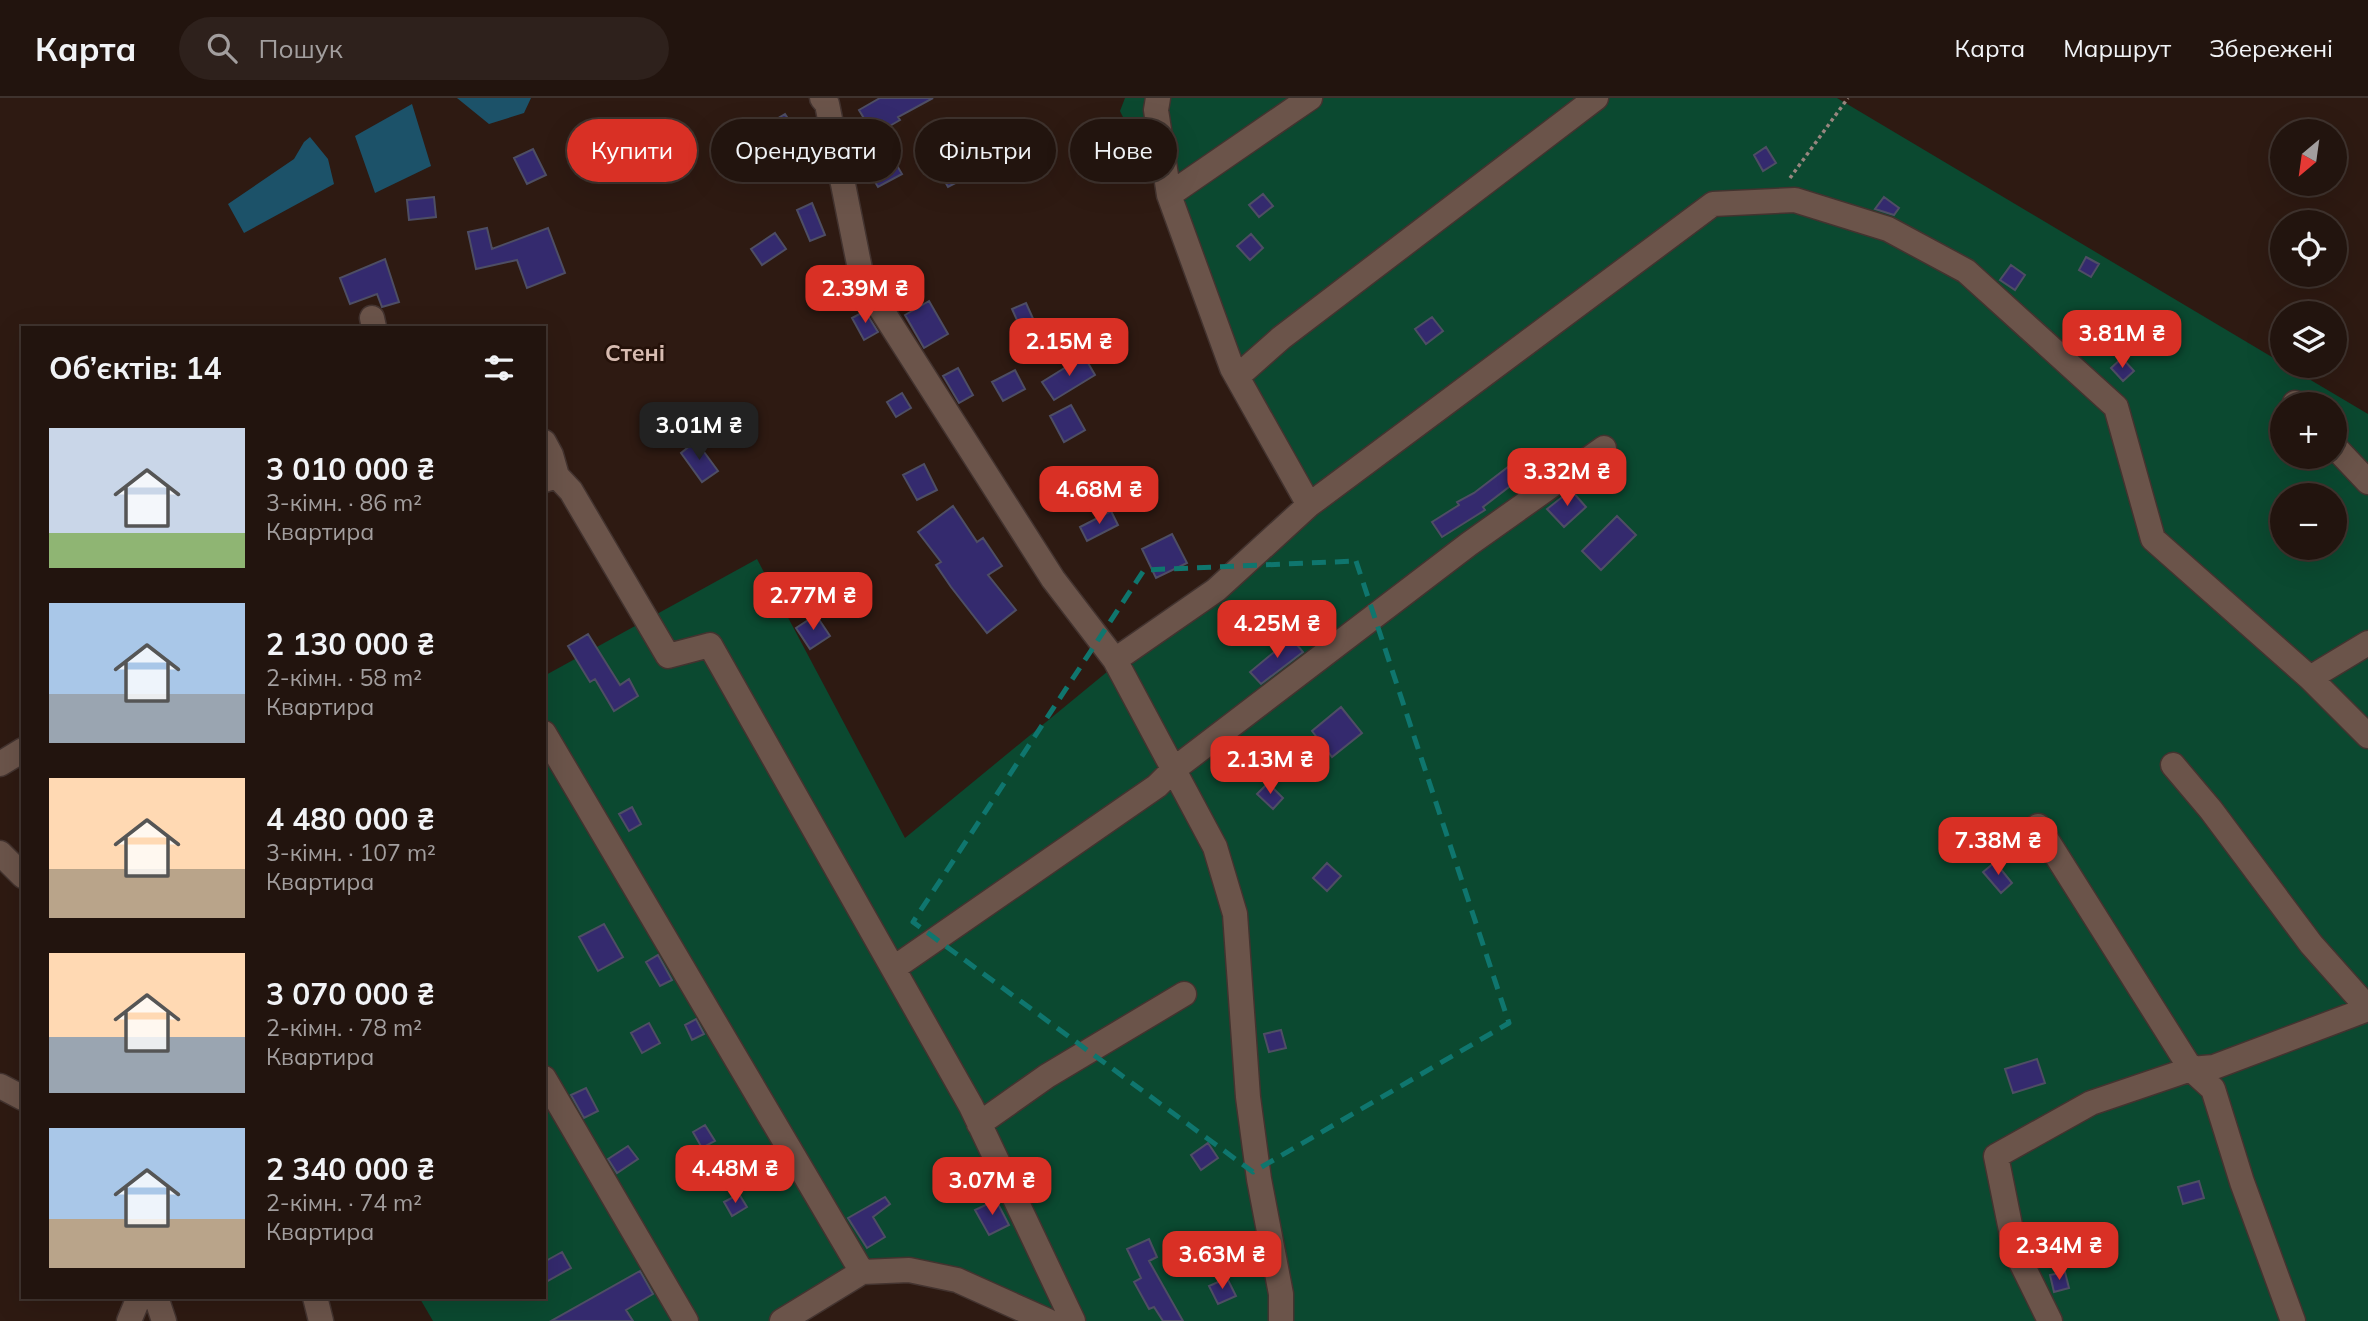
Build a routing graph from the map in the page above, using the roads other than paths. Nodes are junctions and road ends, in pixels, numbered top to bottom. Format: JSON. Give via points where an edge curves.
{"nodes":[{"id":1,"x":822,"y":98,"type":"edge"},
{"id":2,"x":1158,"y":98,"type":"edge"},
{"id":3,"x":1310,"y":98,"type":"edge"},
{"id":4,"x":1596,"y":98,"type":"edge"},
{"id":5,"x":1169,"y":195,"type":"junction"},
{"id":6,"x":1237,"y":377,"type":"junction"},
{"id":7,"x":546,"y":446,"type":"edge"},
{"id":8,"x":1604,"y":448,"type":"dead end"},
{"id":9,"x":2347,"y":460,"type":"edge"},
{"id":10,"x":551,"y":478,"type":"edge"},
{"id":11,"x":2368,"y":482,"type":"edge"},
{"id":12,"x":1309,"y":505,"type":"junction"},
{"id":13,"x":2368,"y":643,"type":"edge"},
{"id":14,"x":1115,"y":660,"type":"junction"},
{"id":15,"x":2310,"y":678,"type":"junction"},
{"id":16,"x":546,"y":736,"type":"edge"},
{"id":17,"x":2368,"y":736,"type":"edge"},
{"id":18,"x":21,"y":751,"type":"edge"},
{"id":19,"x":0,"y":764,"type":"edge"},
{"id":20,"x":2173,"y":765,"type":"dead end"},
{"id":21,"x":1173,"y":770,"type":"junction"},
{"id":22,"x":2038,"y":826,"type":"dead end"},
{"id":23,"x":0,"y":853,"type":"edge"},
{"id":24,"x":21,"y":874,"type":"edge"},
{"id":25,"x":894,"y":968,"type":"junction"},
{"id":26,"x":1184,"y":994,"type":"dead end"},
{"id":27,"x":2367,"y":1008,"type":"edge"},
{"id":28,"x":2191,"y":1069,"type":"junction"},
{"id":29,"x":546,"y":1080,"type":"edge"},
{"id":30,"x":0,"y":1086,"type":"edge"},
{"id":31,"x":21,"y":1097,"type":"edge"},
{"id":32,"x":979,"y":1124,"type":"junction"},
{"id":33,"x":862,"y":1272,"type":"junction"},
{"id":34,"x":138,"y":1299,"type":"edge"},
{"id":35,"x":157,"y":1299,"type":"edge"},
{"id":36,"x":315,"y":1299,"type":"edge"},
{"id":37,"x":129,"y":1321,"type":"edge"},
{"id":38,"x":164,"y":1321,"type":"edge"},
{"id":39,"x":321,"y":1321,"type":"edge"},
{"id":40,"x":686,"y":1321,"type":"edge"},
{"id":41,"x":782,"y":1321,"type":"edge"},
{"id":42,"x":1048,"y":1321,"type":"edge"},
{"id":43,"x":1073,"y":1321,"type":"edge"},
{"id":44,"x":1281,"y":1321,"type":"edge"},
{"id":45,"x":2050,"y":1321,"type":"edge"},
{"id":46,"x":2293,"y":1321,"type":"edge"}],
"edges":[{"from":1,"to":14,"type":"street","via":[[827,104],[862,279],[1053,579]]},
{"from":2,"to":5,"type":"street"},
{"from":3,"to":5,"type":"street"},
{"from":4,"to":6,"type":"street","via":[[1281,338]]},
{"from":5,"to":6,"type":"street"},
{"from":6,"to":12,"type":"street"},
{"from":7,"to":10,"type":"street","via":[[551,455]]},
{"from":8,"to":21,"type":"street","via":[[1469,544]]},
{"from":9,"to":11,"type":"street"},
{"from":10,"to":25,"type":"street","via":[[571,491],[667,656],[710,645]]},
{"from":12,"to":14,"type":"street","via":[[1216,590]]},
{"from":12,"to":15,"type":"street","via":[[1713,204],[1796,200],[1888,229],[1966,271],[2116,407],[2153,538]]},
{"from":13,"to":15,"type":"street"},
{"from":14,"to":21,"type":"street"},
{"from":15,"to":17,"type":"street"},
{"from":16,"to":33,"type":"street"},
{"from":18,"to":19,"type":"street"},
{"from":20,"to":27,"type":"street","via":[[2311,944]]},
{"from":21,"to":25,"type":"street","via":[[1157,786]]},
{"from":21,"to":44,"type":"street","via":[[1215,846],[1236,914],[1248,1097],[1281,1294]]},
{"from":22,"to":28,"type":"street"},
{"from":23,"to":24,"type":"street"},
{"from":25,"to":32,"type":"street"},
{"from":26,"to":32,"type":"street","via":[[1047,1076]]},
{"from":27,"to":28,"type":"street","via":[[2214,1067]]},
{"from":28,"to":45,"type":"street","via":[[2091,1104],[1996,1156],[2015,1250]]},
{"from":28,"to":46,"type":"street","via":[[2213,1089]]},
{"from":29,"to":40,"type":"street"},
{"from":30,"to":31,"type":"street"},
{"from":32,"to":43,"type":"street"},
{"from":33,"to":41,"type":"street"},
{"from":33,"to":42,"type":"street","via":[[909,1270],[957,1280]]},
{"from":34,"to":37,"type":"street"},
{"from":35,"to":38,"type":"street"},
{"from":36,"to":39,"type":"street"}]}
